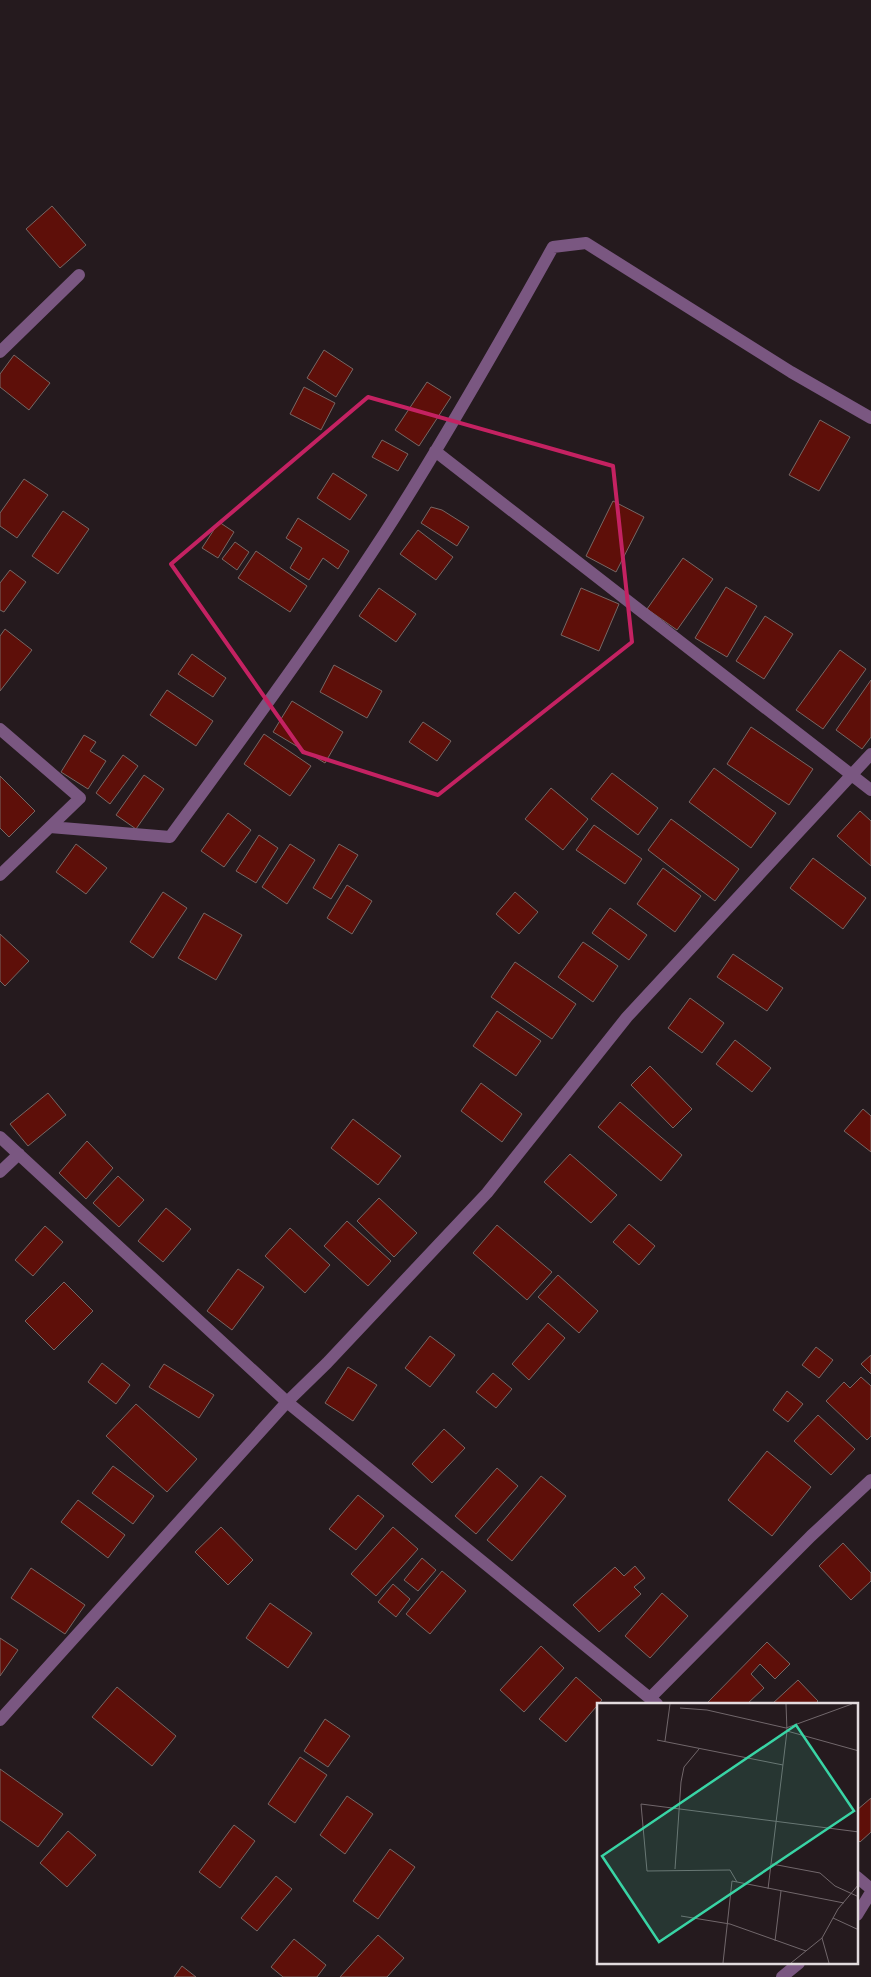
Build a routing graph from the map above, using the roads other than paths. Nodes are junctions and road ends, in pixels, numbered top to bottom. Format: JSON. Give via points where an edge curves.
{"nodes":[{"id":1,"x":79,"y":275,"type":"dead end"},
{"id":2,"x":0,"y":352,"type":"edge"},
{"id":3,"x":871,"y":418,"type":"edge"},
{"id":4,"x":435,"y":451,"type":"junction"},
{"id":5,"x":0,"y":729,"type":"edge"},
{"id":6,"x":871,"y":754,"type":"edge"},
{"id":7,"x":852,"y":775,"type":"junction"},
{"id":8,"x":871,"y":790,"type":"edge"},
{"id":9,"x":50,"y":827,"type":"junction"},
{"id":10,"x":0,"y":875,"type":"edge"},
{"id":11,"x":0,"y":1137,"type":"edge"},
{"id":12,"x":19,"y":1154,"type":"junction"},
{"id":13,"x":0,"y":1172,"type":"edge"},
{"id":14,"x":287,"y":1402,"type":"junction"},
{"id":15,"x":871,"y":1480,"type":"edge"},
{"id":16,"x":654,"y":1701,"type":"edge"},
{"id":17,"x":0,"y":1720,"type":"edge"},
{"id":18,"x":858,"y":1878,"type":"edge"},
{"id":19,"x":871,"y":1890,"type":"edge"},
{"id":20,"x":858,"y":1913,"type":"edge"},
{"id":21,"x":798,"y":1964,"type":"edge"},
{"id":22,"x":782,"y":1977,"type":"edge"}],
"edges":[{"from":1,"to":2,"type":"street"},
{"from":3,"to":4,"type":"street","via":[[791,372],[586,243],[552,247],[481,376]]},
{"from":4,"to":7,"type":"street"},
{"from":4,"to":9,"type":"street","via":[[384,534],[170,837]]},
{"from":5,"to":9,"type":"street","via":[[80,798]]},
{"from":6,"to":7,"type":"street"},
{"from":7,"to":8,"type":"street"},
{"from":7,"to":14,"type":"street","via":[[628,1017],[487,1193]]},
{"from":9,"to":10,"type":"street"},
{"from":11,"to":12,"type":"street"},
{"from":12,"to":13,"type":"street"},
{"from":12,"to":14,"type":"street"},
{"from":14,"to":16,"type":"street"},
{"from":14,"to":17,"type":"street"},
{"from":15,"to":16,"type":"street","via":[[811,1536]]},
{"from":18,"to":19,"type":"street"},
{"from":19,"to":20,"type":"street"},
{"from":21,"to":22,"type":"street"}]}
